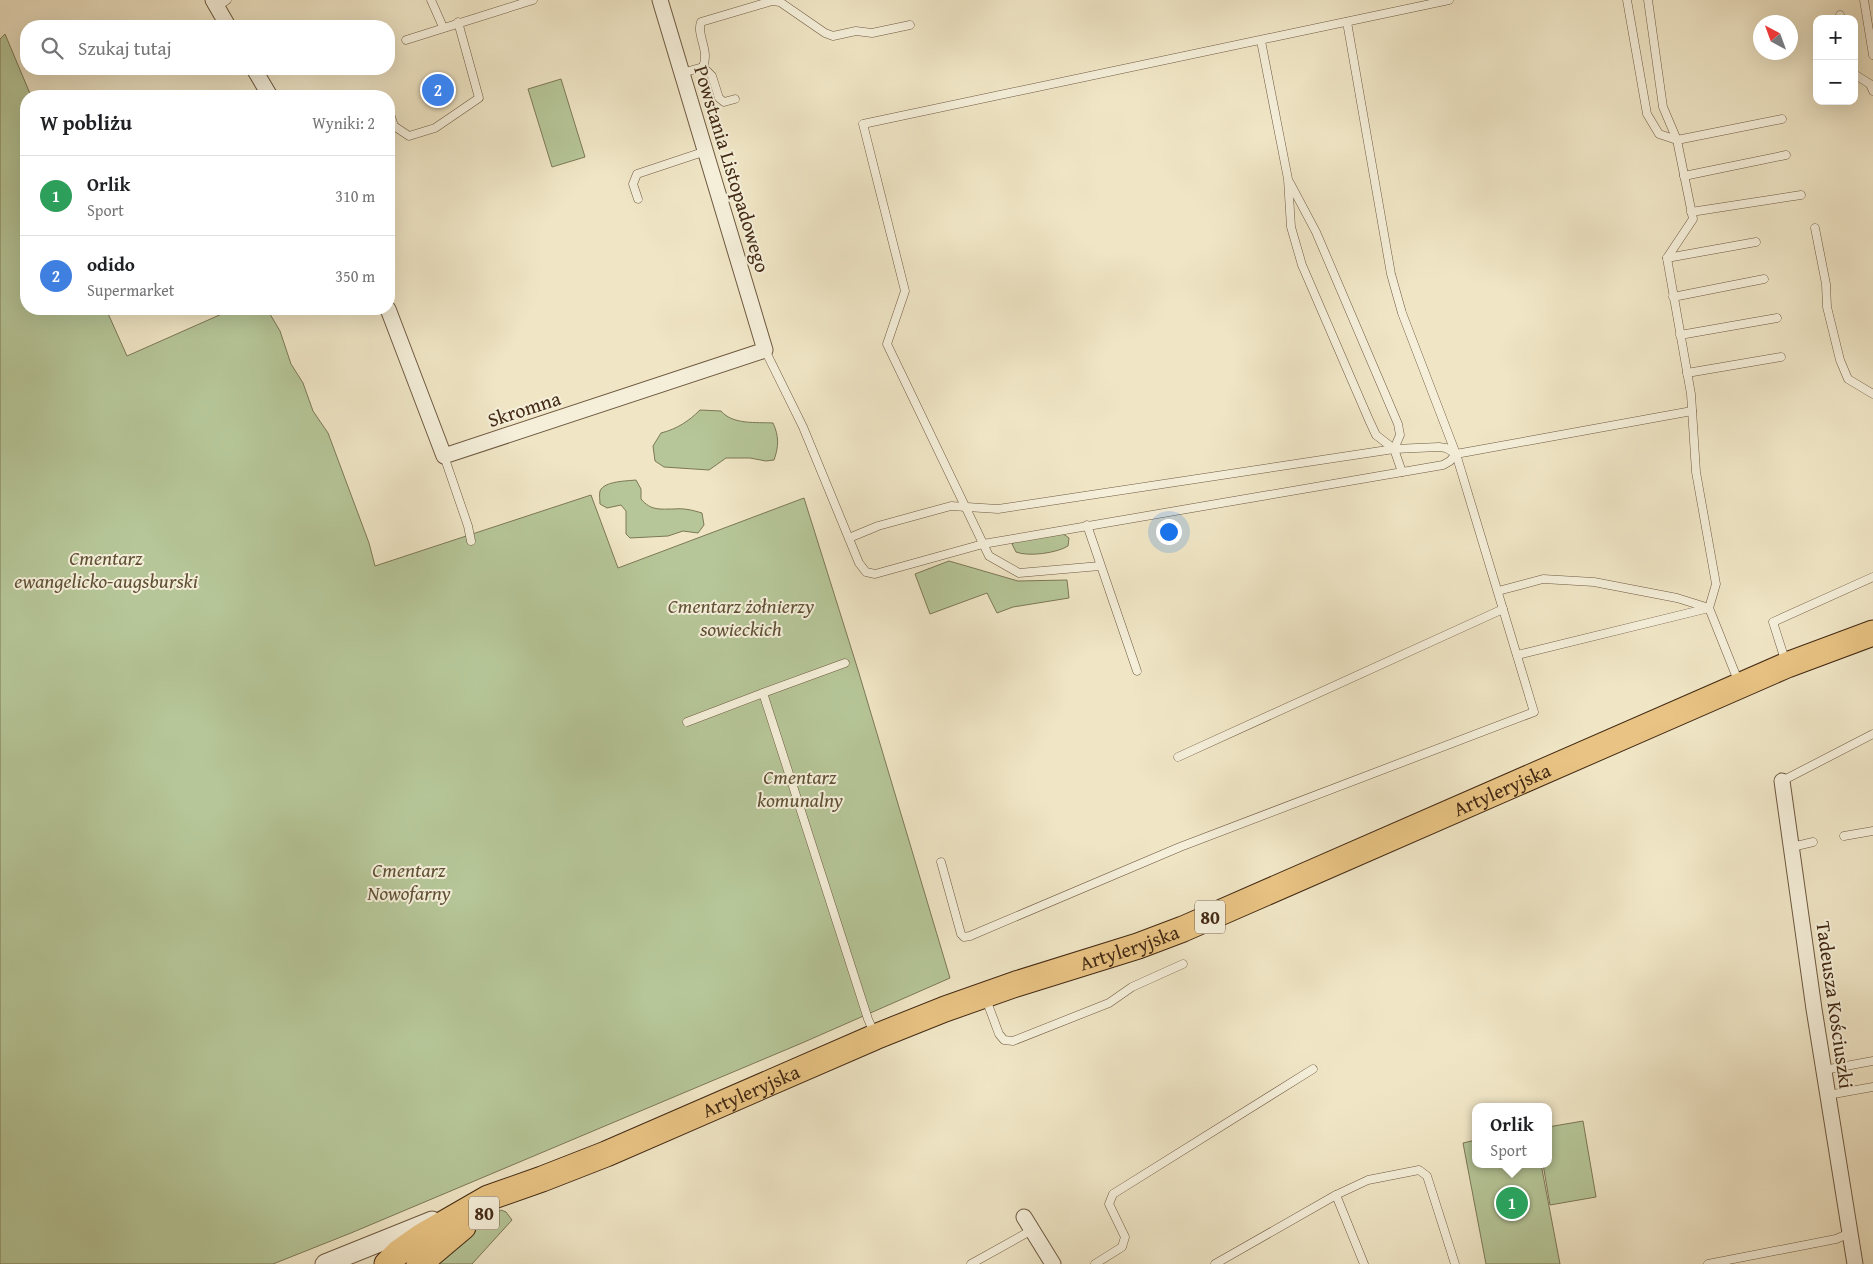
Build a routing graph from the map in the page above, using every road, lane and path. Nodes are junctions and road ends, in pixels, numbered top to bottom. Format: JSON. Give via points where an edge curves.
{"nodes":[{"id":1,"x":431,"y":0,"type":"edge"},
{"id":2,"x":533,"y":0,"type":"edge"},
{"id":3,"x":660,"y":0,"type":"edge"},
{"id":4,"x":1449,"y":0,"type":"edge"},
{"id":5,"x":1627,"y":0,"type":"edge"},
{"id":6,"x":1648,"y":0,"type":"edge"},
{"id":7,"x":1864,"y":0,"type":"edge"},
{"id":8,"x":219,"y":2,"type":"edge"},
{"id":9,"x":226,"y":20,"type":"edge"},
{"id":10,"x":458,"y":22,"type":"junction"},
{"id":11,"x":1347,"y":22,"type":"junction"},
{"id":12,"x":910,"y":25,"type":"dead end"},
{"id":13,"x":443,"y":27,"type":"junction"},
{"id":14,"x":406,"y":40,"type":"dead end"},
{"id":15,"x":1261,"y":41,"type":"junction"},
{"id":16,"x":1873,"y":55,"type":"edge"},
{"id":17,"x":703,"y":67,"type":"junction"},
{"id":18,"x":682,"y":73,"type":"junction"},
{"id":19,"x":258,"y":75,"type":"edge"},
{"id":20,"x":1858,"y":76,"type":"edge"},
{"id":21,"x":266,"y":90,"type":"edge"},
{"id":22,"x":1873,"y":91,"type":"edge"},
{"id":23,"x":736,"y":99,"type":"dead end"},
{"id":24,"x":1782,"y":119,"type":"dead end"},
{"id":25,"x":395,"y":127,"type":"edge"},
{"id":26,"x":1677,"y":140,"type":"junction"},
{"id":27,"x":706,"y":151,"type":"junction"},
{"id":28,"x":1786,"y":155,"type":"dead end"},
{"id":29,"x":1684,"y":176,"type":"junction"},
{"id":30,"x":1288,"y":179,"type":"junction"},
{"id":31,"x":1801,"y":195,"type":"dead end"},
{"id":32,"x":638,"y":199,"type":"dead end"},
{"id":33,"x":1691,"y":212,"type":"junction"},
{"id":34,"x":1815,"y":228,"type":"dead end"},
{"id":35,"x":1756,"y":242,"type":"dead end"},
{"id":36,"x":1667,"y":258,"type":"junction"},
{"id":37,"x":1764,"y":279,"type":"dead end"},
{"id":38,"x":1674,"y":297,"type":"junction"},
{"id":39,"x":390,"y":315,"type":"edge"},
{"id":40,"x":1776,"y":318,"type":"dead end"},
{"id":41,"x":1680,"y":335,"type":"junction"},
{"id":42,"x":765,"y":350,"type":"junction"},
{"id":43,"x":1781,"y":357,"type":"dead end"},
{"id":44,"x":1687,"y":373,"type":"junction"},
{"id":45,"x":1873,"y":394,"type":"edge"},
{"id":46,"x":1692,"y":411,"type":"junction"},
{"id":47,"x":1394,"y":449,"type":"junction"},
{"id":48,"x":1456,"y":454,"type":"junction"},
{"id":49,"x":444,"y":456,"type":"junction"},
{"id":50,"x":1402,"y":472,"type":"junction"},
{"id":51,"x":966,"y":507,"type":"junction"},
{"id":52,"x":1087,"y":525,"type":"junction"},
{"id":53,"x":848,"y":538,"type":"junction"},
{"id":54,"x":471,"y":541,"type":"dead end"},
{"id":55,"x":983,"y":544,"type":"junction"},
{"id":56,"x":1100,"y":566,"type":"junction"},
{"id":57,"x":1873,"y":576,"type":"edge"},
{"id":58,"x":1498,"y":591,"type":"junction"},
{"id":59,"x":1709,"y":608,"type":"junction"},
{"id":60,"x":1503,"y":609,"type":"junction"},
{"id":61,"x":1873,"y":633,"type":"edge"},
{"id":62,"x":1517,"y":655,"type":"junction"},
{"id":63,"x":846,"y":663,"type":"dead end"},
{"id":64,"x":1787,"y":665,"type":"junction"},
{"id":65,"x":1136,"y":671,"type":"dead end"},
{"id":66,"x":1740,"y":685,"type":"junction"},
{"id":67,"x":763,"y":693,"type":"junction"},
{"id":68,"x":687,"y":722,"type":"dead end"},
{"id":69,"x":1873,"y":734,"type":"edge"},
{"id":70,"x":1178,"y":757,"type":"dead end"},
{"id":71,"x":1782,"y":781,"type":"joint"},
{"id":72,"x":1873,"y":831,"type":"edge"},
{"id":73,"x":1844,"y":836,"type":"dead end"},
{"id":74,"x":1813,"y":842,"type":"dead end"},
{"id":75,"x":1792,"y":847,"type":"junction"},
{"id":76,"x":941,"y":862,"type":"dead end"},
{"id":77,"x":1183,"y":964,"type":"dead end"},
{"id":78,"x":984,"y":995,"type":"junction"},
{"id":79,"x":876,"y":1037,"type":"junction"},
{"id":80,"x":1873,"y":1061,"type":"edge"},
{"id":81,"x":1313,"y":1069,"type":"dead end"},
{"id":82,"x":1824,"y":1070,"type":"junction"},
{"id":83,"x":1873,"y":1087,"type":"edge"},
{"id":84,"x":1828,"y":1095,"type":"junction"},
{"id":85,"x":542,"y":1180,"type":"junction"},
{"id":86,"x":1336,"y":1195,"type":"junction"},
{"id":87,"x":488,"y":1198,"type":"junction"},
{"id":88,"x":1024,"y":1217,"type":"dead end"},
{"id":89,"x":1032,"y":1230,"type":"junction"},
{"id":90,"x":1850,"y":1232,"type":"junction"},
{"id":91,"x":325,"y":1264,"type":"edge"},
{"id":92,"x":387,"y":1264,"type":"edge"},
{"id":93,"x":419,"y":1264,"type":"edge"},
{"id":94,"x":971,"y":1264,"type":"edge"},
{"id":95,"x":1052,"y":1264,"type":"edge"},
{"id":96,"x":1095,"y":1264,"type":"edge"},
{"id":97,"x":1215,"y":1264,"type":"edge"},
{"id":98,"x":1364,"y":1264,"type":"edge"},
{"id":99,"x":1455,"y":1264,"type":"edge"},
{"id":100,"x":1708,"y":1264,"type":"edge"},
{"id":101,"x":1855,"y":1264,"type":"edge"}],
"edges":[{"from":1,"to":13,"type":"lane"},
{"from":2,"to":10,"type":"lane"},
{"from":3,"to":18,"type":"street","name":"Powstania Listopadowego"},
{"from":4,"to":11,"type":"lane"},
{"from":5,"to":26,"type":"lane","via":[[1647,114],[1659,134]]},
{"from":6,"to":26,"type":"lane","via":[[1663,107]]},
{"from":7,"to":16,"type":"lane"},
{"from":8,"to":9,"type":"street"},
{"from":10,"to":13,"type":"lane"},
{"from":10,"to":25,"type":"lane","via":[[479,98],[435,128],[409,136]]},
{"from":11,"to":15,"type":"lane"},
{"from":11,"to":48,"type":"lane","via":[[1391,274],[1402,313]]},
{"from":12,"to":17,"type":"lane","via":[[872,33],[856,31],[832,36],[780,2],[772,1],[701,22],[699,27],[706,58]]},
{"from":13,"to":14,"type":"lane"},
{"from":15,"to":30,"type":"lane"},
{"from":15,"to":51,"type":"lane","via":[[863,124],[905,291],[887,344]]},
{"from":17,"to":18,"type":"lane"},
{"from":17,"to":23,"type":"lane","via":[[712,76],[719,98],[724,102]]},
{"from":18,"to":27,"type":"street","name":"Powstania Listopadowego"},
{"from":19,"to":21,"type":"street"},
{"from":20,"to":22,"type":"lane","via":[[1870,84]]},
{"from":24,"to":26,"type":"lane"},
{"from":26,"to":29,"type":"lane"},
{"from":27,"to":32,"type":"lane","via":[[637,174],[633,184]]},
{"from":27,"to":42,"type":"street","name":"Powstania Listopadowego"},
{"from":28,"to":29,"type":"lane"},
{"from":29,"to":33,"type":"lane"},
{"from":30,"to":47,"type":"lane","via":[[1316,232],[1398,424],[1400,435]]},
{"from":30,"to":47,"type":"lane","via":[[1291,227],[1302,265],[1376,435]]},
{"from":31,"to":33,"type":"lane"},
{"from":33,"to":36,"type":"lane","via":[[1693,219]]},
{"from":34,"to":45,"type":"lane","via":[[1827,307],[1840,360],[1848,379]]},
{"from":35,"to":36,"type":"lane"},
{"from":36,"to":38,"type":"lane"},
{"from":37,"to":38,"type":"lane"},
{"from":38,"to":41,"type":"lane"},
{"from":39,"to":49,"type":"street"},
{"from":40,"to":41,"type":"lane"},
{"from":41,"to":44,"type":"lane"},
{"from":42,"to":49,"type":"street","name":"Skromna"},
{"from":42,"to":53,"type":"lane","via":[[803,427]]},
{"from":43,"to":44,"type":"lane"},
{"from":44,"to":46,"type":"lane"},
{"from":46,"to":48,"type":"lane"},
{"from":46,"to":59,"type":"lane","via":[[1696,472],[1716,584]]},
{"from":47,"to":48,"type":"lane","via":[[1439,447]]},
{"from":47,"to":50,"type":"lane"},
{"from":47,"to":51,"type":"lane","via":[[998,509]]},
{"from":48,"to":50,"type":"lane","via":[[1443,465]]},
{"from":48,"to":58,"type":"lane"},
{"from":49,"to":54,"type":"lane"},
{"from":50,"to":52,"type":"lane"},
{"from":51,"to":53,"type":"lane","via":[[951,506],[878,526]]},
{"from":51,"to":55,"type":"lane"},
{"from":52,"to":55,"type":"lane"},
{"from":52,"to":56,"type":"lane"},
{"from":53,"to":55,"type":"lane","via":[[858,564],[866,572],[875,574]]},
{"from":55,"to":56,"type":"lane","via":[[989,556],[1019,573]]},
{"from":56,"to":65,"type":"lane"},
{"from":57,"to":64,"type":"lane","via":[[1773,622]]},
{"from":58,"to":59,"type":"lane","via":[[1543,579],[1594,582],[1677,598]]},
{"from":58,"to":60,"type":"lane"},
{"from":59,"to":62,"type":"lane"},
{"from":59,"to":66,"type":"lane"},
{"from":60,"to":62,"type":"lane"},
{"from":60,"to":70,"type":"lane"},
{"from":61,"to":64,"type":"main road","name":"Artyleryjska","number":"80"},
{"from":62,"to":76,"type":"lane","via":[[1534,712],[1180,847],[970,936],[961,934]]},
{"from":63,"to":67,"type":"lane"},
{"from":64,"to":66,"type":"main road","name":"Artyleryjska","number":"80"},
{"from":66,"to":78,"type":"main road","name":"Artyleryjska","number":"80","via":[[1183,929]]},
{"from":67,"to":68,"type":"lane"},
{"from":67,"to":79,"type":"lane"},
{"from":69,"to":71,"type":"lane"},
{"from":71,"to":75,"type":"street","name":"Tadeusza Kościuszki"},
{"from":72,"to":73,"type":"lane"},
{"from":74,"to":75,"type":"lane"},
{"from":75,"to":82,"type":"street","name":"Tadeusza Kościuszki"},
{"from":77,"to":78,"type":"lane","via":[[1132,987],[1109,1003],[1013,1041],[1004,1040],[999,1034]]},
{"from":78,"to":79,"type":"main road","name":"Artyleryjska","number":"80"},
{"from":79,"to":85,"type":"main road","name":"Artyleryjska","number":"80"},
{"from":80,"to":82,"type":"lane"},
{"from":81,"to":96,"type":"lane","via":[[1113,1194],[1109,1204],[1125,1236],[1122,1247]]},
{"from":82,"to":84,"type":"street","name":"Tadeusza Kościuszki"},
{"from":83,"to":84,"type":"lane"},
{"from":84,"to":90,"type":"street","name":"Tadeusza Kościuszki"},
{"from":85,"to":87,"type":"main road","name":"Artyleryjska"},
{"from":85,"to":93,"type":"main road","number":"80","via":[[458,1230]]},
{"from":86,"to":97,"type":"lane"},
{"from":86,"to":98,"type":"lane"},
{"from":86,"to":99,"type":"lane","via":[[1368,1180],[1419,1170],[1427,1176]]},
{"from":87,"to":91,"type":"street"},
{"from":87,"to":92,"type":"main road","number":"80","via":[[422,1236]]},
{"from":88,"to":89,"type":"street"},
{"from":89,"to":94,"type":"lane"},
{"from":89,"to":95,"type":"street"},
{"from":90,"to":100,"type":"lane","via":[[1836,1239]]},
{"from":90,"to":101,"type":"street","name":"Tadeusza Kościuszki"}]}
